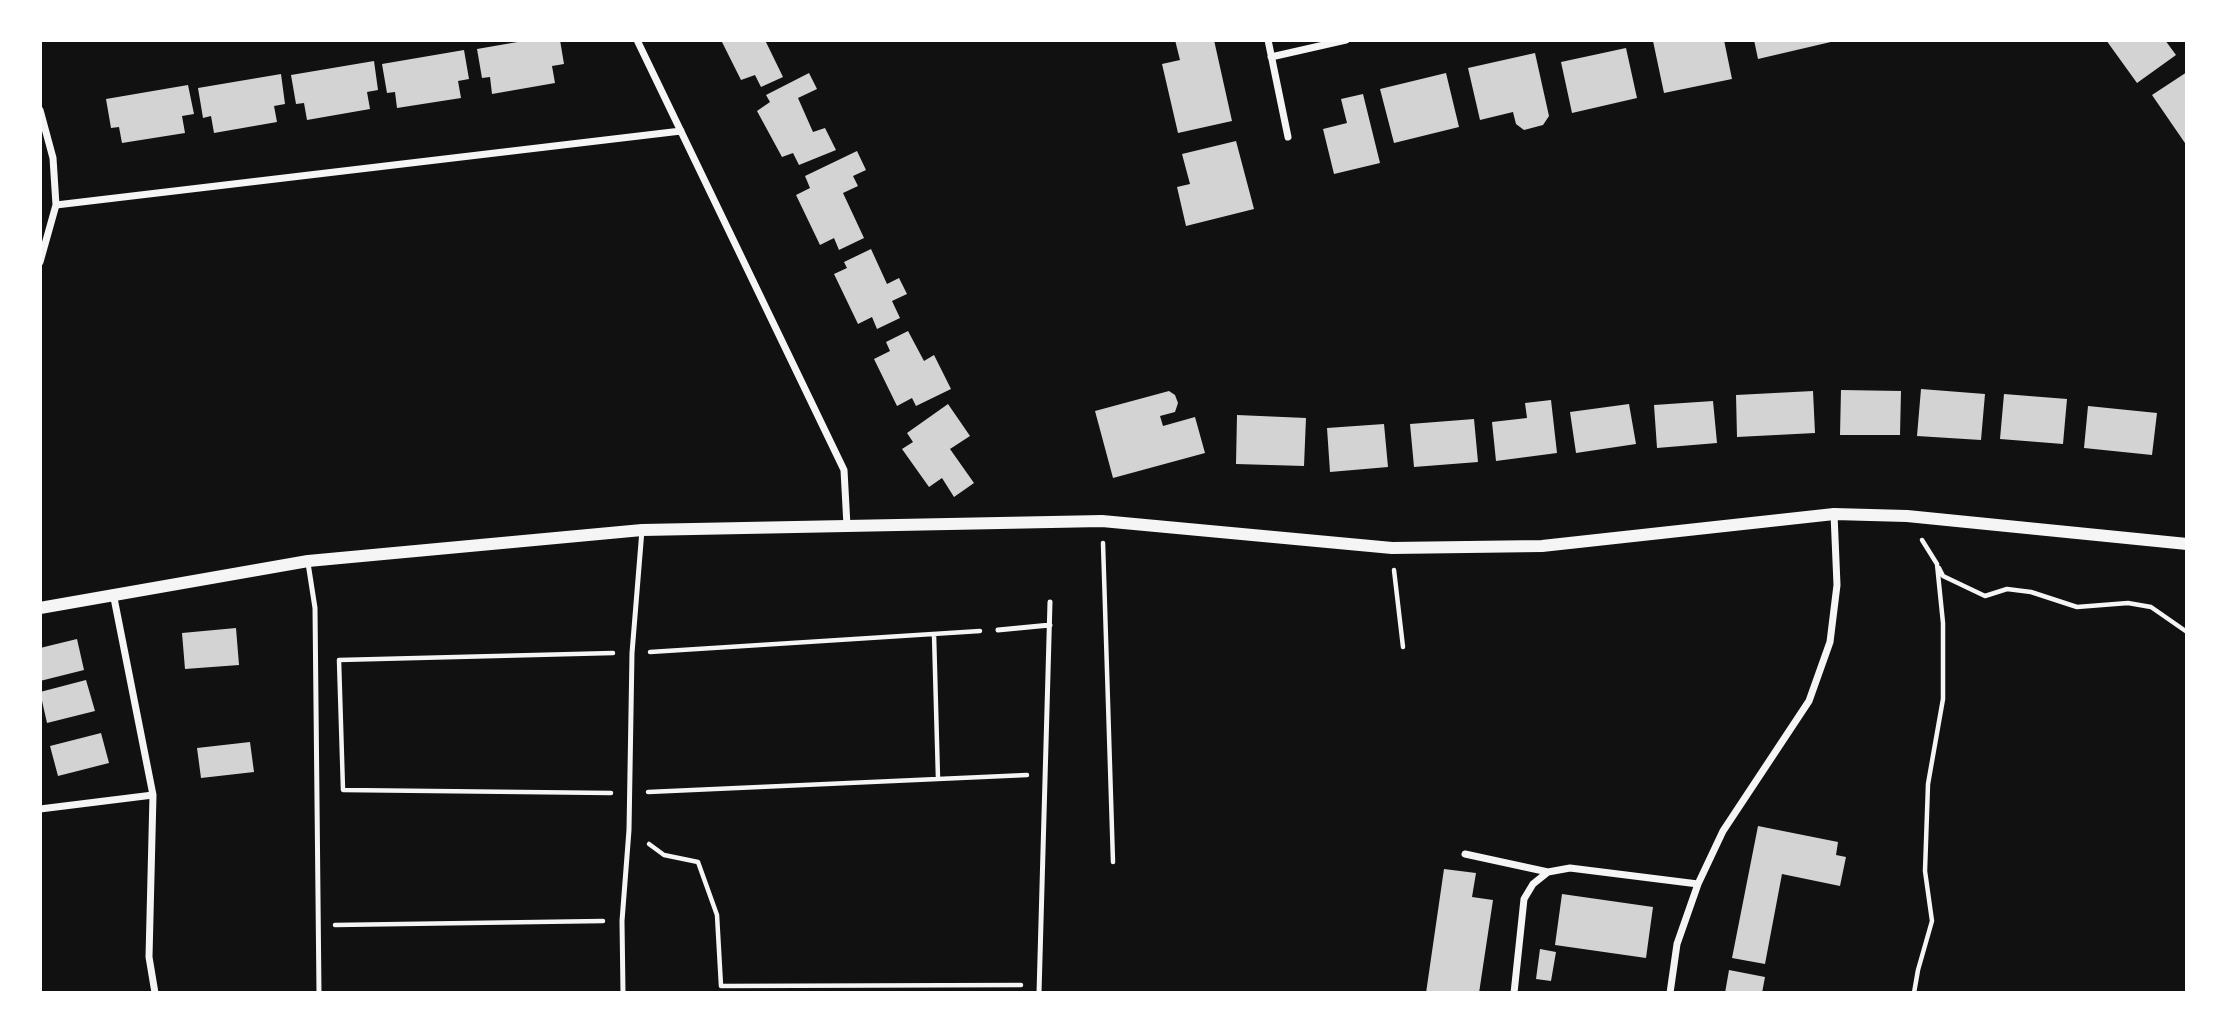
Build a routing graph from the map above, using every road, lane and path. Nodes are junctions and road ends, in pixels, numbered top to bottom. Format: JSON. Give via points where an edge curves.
{"nodes":[{"id":1,"x":637,"y":40,"type":"edge"},
{"id":2,"x":1268,"y":40,"type":"edge"},
{"id":3,"x":1346,"y":40,"type":"edge"},
{"id":4,"x":1271,"y":57,"type":"junction"},
{"id":5,"x":40,"y":110,"type":"edge"},
{"id":6,"x":681,"y":131,"type":"junction"},
{"id":7,"x":1289,"y":137,"type":"dead end"},
{"id":8,"x":56,"y":205,"type":"junction"},
{"id":9,"x":40,"y":262,"type":"edge"},
{"id":10,"x":1834,"y":514,"type":"junction"},
{"id":11,"x":1907,"y":516,"type":"junction"},
{"id":12,"x":1102,"y":521,"type":"junction"},
{"id":13,"x":847,"y":526,"type":"junction"},
{"id":14,"x":642,"y":530,"type":"junction"},
{"id":15,"x":2187,"y":544,"type":"edge"},
{"id":16,"x":1392,"y":548,"type":"junction"},
{"id":17,"x":308,"y":561,"type":"junction"},
{"id":18,"x":1937,"y":564,"type":"junction"},
{"id":19,"x":113,"y":593,"type":"junction"},
{"id":20,"x":1050,"y":602,"type":"dead end"},
{"id":21,"x":40,"y":608,"type":"edge"},
{"id":22,"x":1049,"y":625,"type":"junction"},
{"id":23,"x":998,"y":630,"type":"joint"},
{"id":24,"x":2187,"y":632,"type":"edge"},
{"id":25,"x":934,"y":634,"type":"junction"},
{"id":26,"x":1403,"y":647,"type":"dead end"},
{"id":27,"x":632,"y":653,"type":"junction"},
{"id":28,"x":1045,"y":774,"type":"junction"},
{"id":29,"x":938,"y":779,"type":"junction"},
{"id":30,"x":628,"y":793,"type":"junction"},
{"id":31,"x":153,"y":795,"type":"junction"},
{"id":32,"x":40,"y":809,"type":"edge"},
{"id":33,"x":629,"y":830,"type":"junction"},
{"id":34,"x":1465,"y":854,"type":"dead end"},
{"id":35,"x":1113,"y":862,"type":"dead end"},
{"id":36,"x":1548,"y":872,"type":"junction"},
{"id":37,"x":1698,"y":884,"type":"junction"},
{"id":38,"x":622,"y":921,"type":"junction"},
{"id":39,"x":318,"y":926,"type":"junction"},
{"id":40,"x":1039,"y":985,"type":"junction"},
{"id":41,"x":155,"y":993,"type":"edge"},
{"id":42,"x":319,"y":993,"type":"edge"},
{"id":43,"x":623,"y":993,"type":"edge"},
{"id":44,"x":1039,"y":993,"type":"edge"},
{"id":45,"x":1514,"y":993,"type":"edge"},
{"id":46,"x":1670,"y":993,"type":"edge"},
{"id":47,"x":1914,"y":993,"type":"edge"}],
"edges":[{"from":1,"to":6,"type":"street"},
{"from":2,"to":4,"type":"street"},
{"from":3,"to":4,"type":"street"},
{"from":4,"to":7,"type":"street"},
{"from":5,"to":8,"type":"street","via":[[53,158]]},
{"from":6,"to":8,"type":"street"},
{"from":6,"to":13,"type":"street","via":[[844,470]]},
{"from":8,"to":9,"type":"street"},
{"from":10,"to":11,"type":"street"},
{"from":10,"to":16,"type":"street","via":[[1542,546]]},
{"from":10,"to":37,"type":"street","via":[[1837,586],[1830,642],[1809,701],[1723,831]]},
{"from":11,"to":15,"type":"street"},
{"from":11,"to":18,"type":"path"},
{"from":12,"to":13,"type":"street"},
{"from":12,"to":16,"type":"street"},
{"from":12,"to":35,"type":"path"},
{"from":13,"to":14,"type":"street"},
{"from":14,"to":17,"type":"street"},
{"from":14,"to":27,"type":"lane"},
{"from":16,"to":26,"type":"path"},
{"from":17,"to":19,"type":"street"},
{"from":17,"to":39,"type":"lane","via":[[315,608]]},
{"from":18,"to":24,"type":"path","via":[[1943,576],[1985,596],[2007,589],[2077,607],[2128,603],[2151,607]]},
{"from":18,"to":47,"type":"path","via":[[1943,699],[1928,785],[1925,871],[1932,921]]},
{"from":19,"to":21,"type":"street"},
{"from":19,"to":31,"type":"street"},
{"from":20,"to":22,"type":"lane"},
{"from":22,"to":23,"type":"lane"},
{"from":22,"to":28,"type":"lane"},
{"from":23,"to":25,"type":"path"},
{"from":25,"to":27,"type":"path"},
{"from":25,"to":29,"type":"path"},
{"from":27,"to":30,"type":"lane"},
{"from":27,"to":30,"type":"path","via":[[339,660],[343,790]]},
{"from":28,"to":29,"type":"path"},
{"from":28,"to":40,"type":"lane"},
{"from":29,"to":30,"type":"path"},
{"from":30,"to":33,"type":"lane"},
{"from":31,"to":32,"type":"street"},
{"from":31,"to":41,"type":"street","via":[[149,957]]},
{"from":33,"to":38,"type":"lane"},
{"from":33,"to":40,"type":"path","via":[[664,855],[698,862],[717,915],[721,986]]},
{"from":34,"to":36,"type":"street"},
{"from":36,"to":37,"type":"street","via":[[1570,868]]},
{"from":36,"to":45,"type":"street","via":[[1524,899]]},
{"from":37,"to":46,"type":"street","via":[[1677,944]]},
{"from":38,"to":39,"type":"path"},
{"from":38,"to":43,"type":"lane"},
{"from":39,"to":42,"type":"lane"},
{"from":40,"to":44,"type":"lane"}]}
